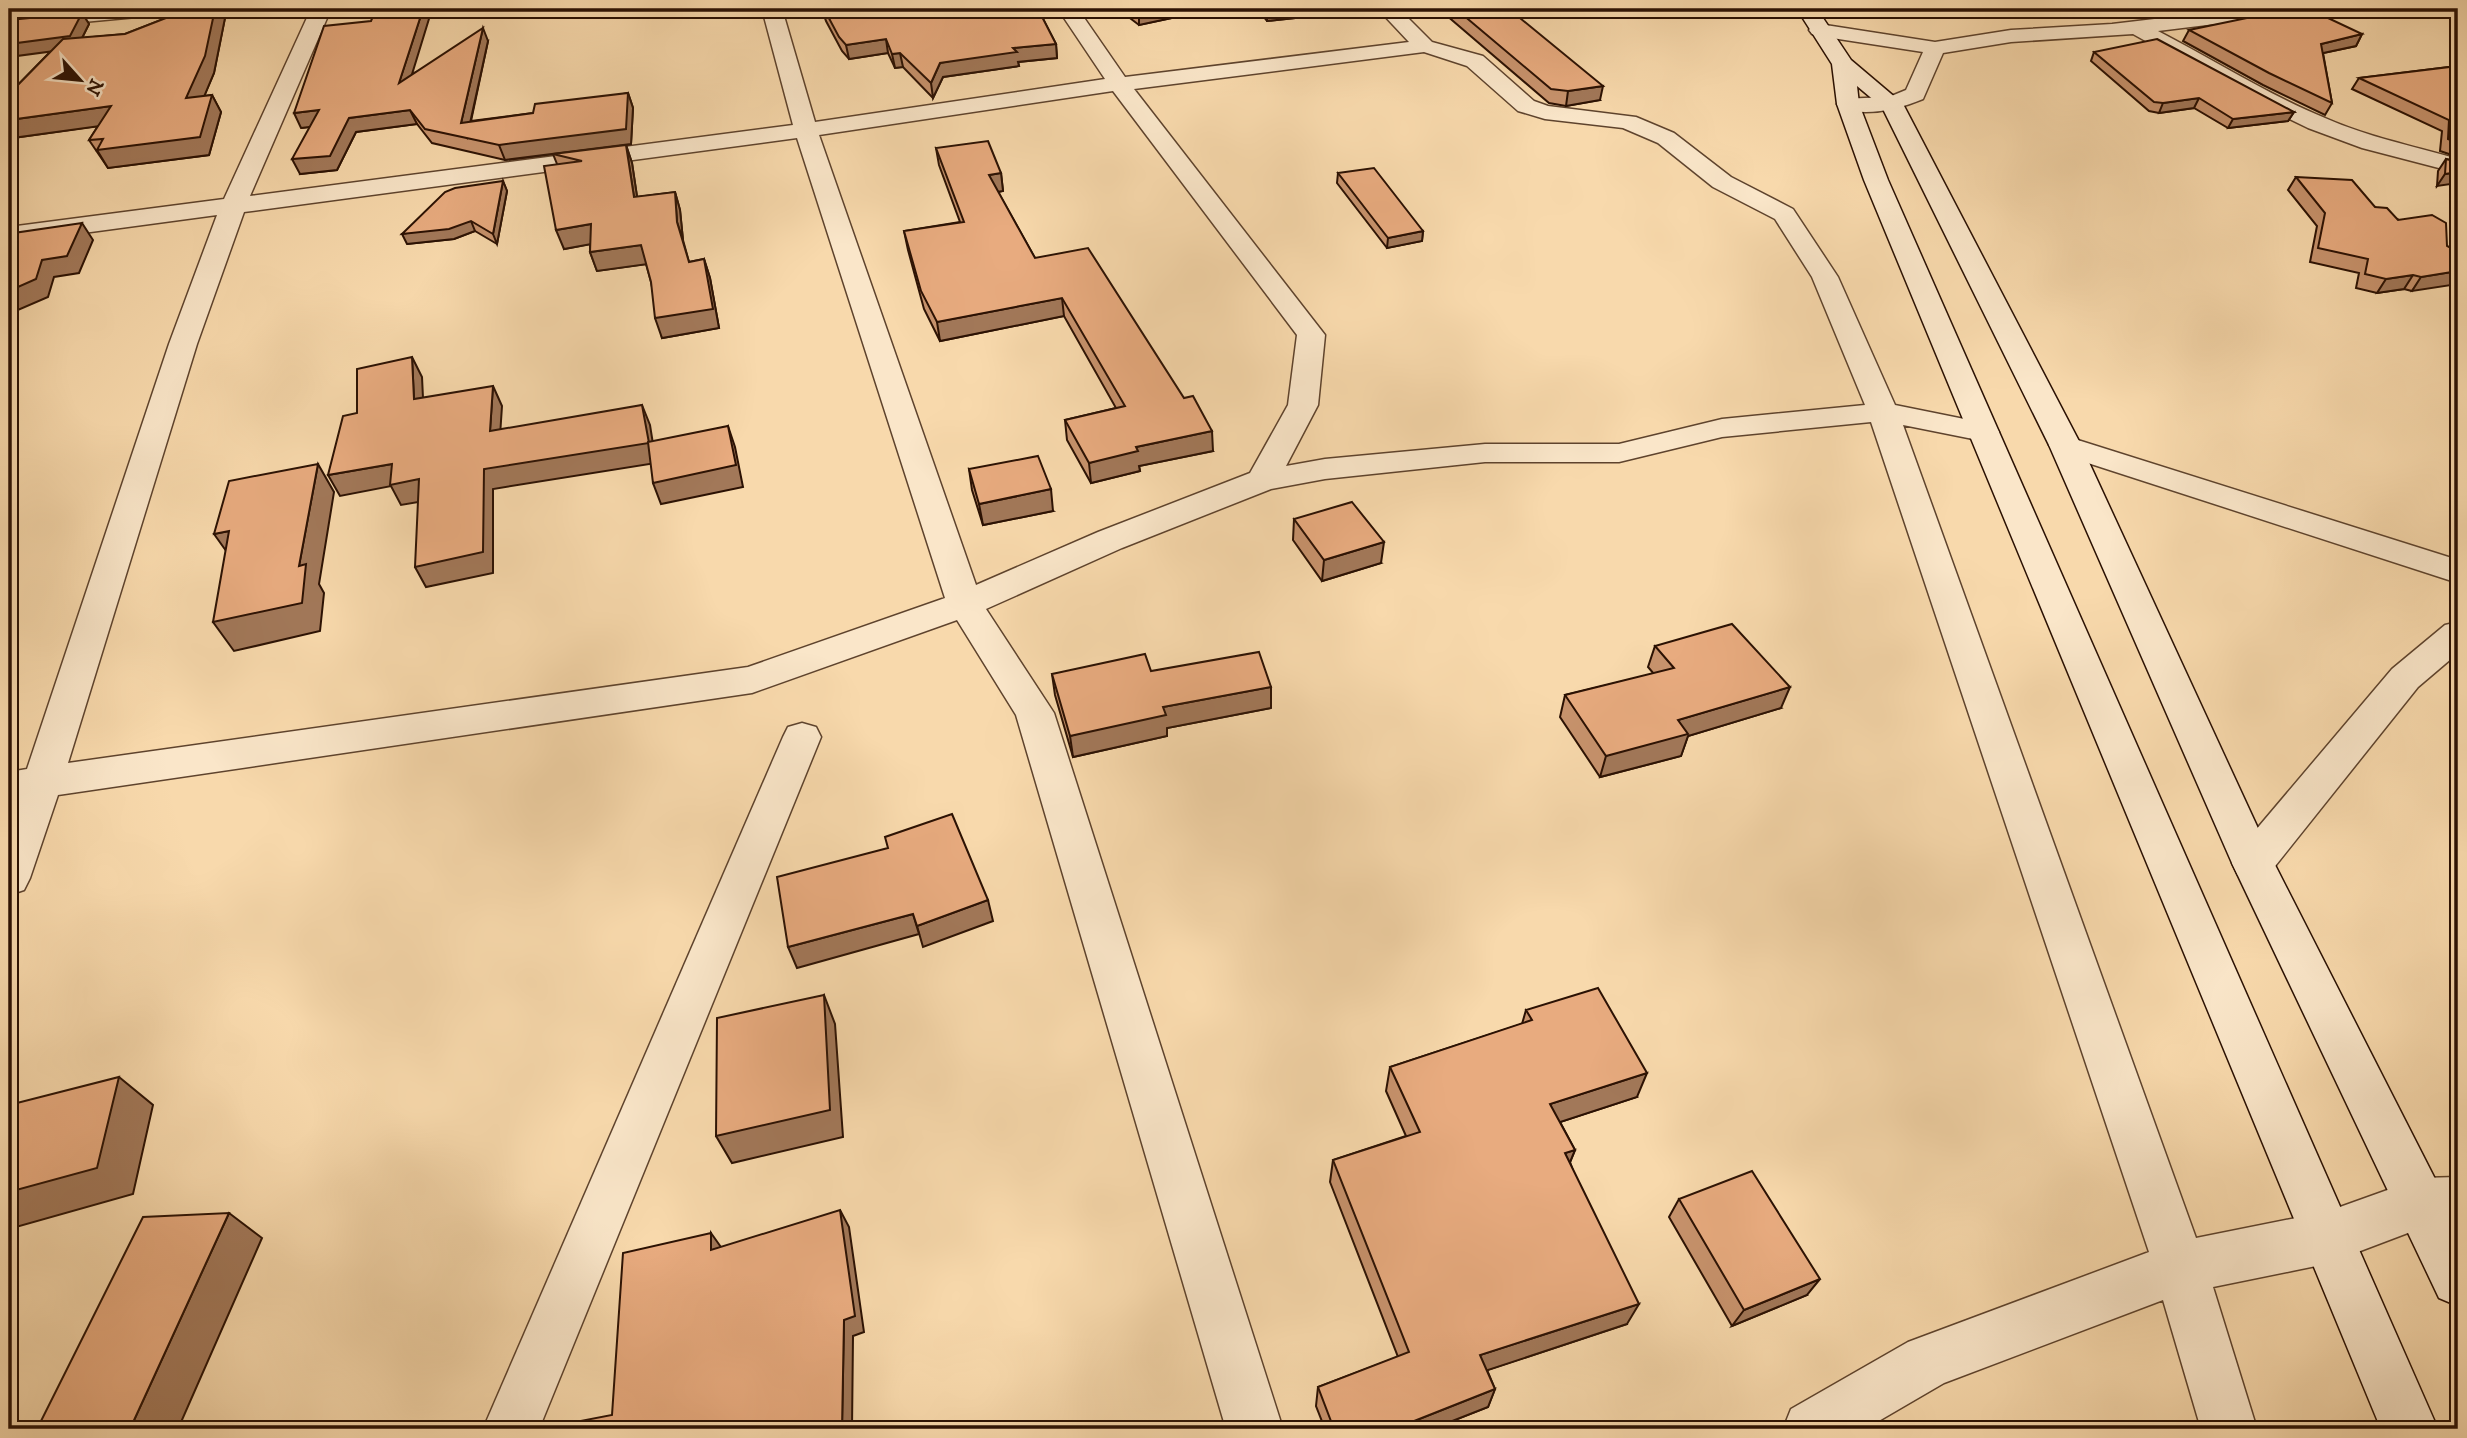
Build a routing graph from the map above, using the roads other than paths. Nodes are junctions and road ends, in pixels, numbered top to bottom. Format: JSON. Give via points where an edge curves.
{"nodes":[{"id":1,"x":158,"y":9,"type":"edge"},
{"id":2,"x":321,"y":9,"type":"edge"},
{"id":3,"x":772,"y":9,"type":"edge"},
{"id":4,"x":1069,"y":9,"type":"edge"},
{"id":5,"x":1388,"y":9,"type":"edge"},
{"id":6,"x":1807,"y":9,"type":"edge"},
{"id":7,"x":2101,"y":9,"type":"edge"},
{"id":8,"x":2288,"y":9,"type":"edge"},
{"id":9,"x":9,"y":23,"type":"edge"},
{"id":10,"x":2137,"y":27,"type":"junction"},
{"id":11,"x":1819,"y":30,"type":"junction"},
{"id":12,"x":1425,"y":46,"type":"junction"},
{"id":13,"x":1935,"y":48,"type":"junction"},
{"id":14,"x":1843,"y":64,"type":"junction"},
{"id":15,"x":1119,"y":84,"type":"junction"},
{"id":16,"x":1848,"y":104,"type":"junction"},
{"id":17,"x":1892,"y":104,"type":"junction"},
{"id":18,"x":806,"y":131,"type":"junction"},
{"id":19,"x":2456,"y":166,"type":"edge"},
{"id":20,"x":234,"y":204,"type":"junction"},
{"id":21,"x":9,"y":235,"type":"edge"},
{"id":22,"x":1883,"y":412,"type":"junction"},
{"id":23,"x":1983,"y":432,"type":"junction"},
{"id":24,"x":2065,"y":445,"type":"junction"},
{"id":25,"x":1263,"y":480,"type":"junction"},
{"id":26,"x":2458,"y":572,"type":"edge"},
{"id":27,"x":965,"y":604,"type":"junction"},
{"id":28,"x":2458,"y":634,"type":"edge"},
{"id":29,"x":802,"y":737,"type":"dead end"},
{"id":30,"x":43,"y":780,"type":"junction"},
{"id":31,"x":9,"y":787,"type":"edge"},
{"id":32,"x":2252,"y":863,"type":"junction"},
{"id":33,"x":9,"y":878,"type":"edge"},
{"id":34,"x":2440,"y":1203,"type":"edge"},
{"id":35,"x":2326,"y":1238,"type":"junction"},
{"id":36,"x":2180,"y":1267,"type":"junction"},
{"id":37,"x":2458,"y":1279,"type":"edge"},
{"id":38,"x":511,"y":1429,"type":"edge"},
{"id":39,"x":1255,"y":1429,"type":"edge"},
{"id":40,"x":1811,"y":1429,"type":"edge"},
{"id":41,"x":2229,"y":1429,"type":"edge"},
{"id":42,"x":2410,"y":1429,"type":"edge"}],
"edges":[{"from":1,"to":9,"type":"street"},
{"from":2,"to":20,"type":"street"},
{"from":3,"to":18,"type":"street"},
{"from":4,"to":15,"type":"street"},
{"from":5,"to":12,"type":"street"},
{"from":6,"to":11,"type":"street"},
{"from":7,"to":10,"type":"street"},
{"from":8,"to":10,"type":"street"},
{"from":10,"to":13,"type":"street","via":[[2011,36]]},
{"from":10,"to":19,"type":"street","via":[[2256,94],[2343,134]]},
{"from":11,"to":13,"type":"street"},
{"from":11,"to":14,"type":"street"},
{"from":12,"to":15,"type":"street"},
{"from":12,"to":22,"type":"street","via":[[1475,61],[1526,106],[1628,122],[1666,138],[1722,183],[1784,214],[1825,277]]},
{"from":13,"to":17,"type":"street","via":[[1915,94]]},
{"from":14,"to":16,"type":"street"},
{"from":14,"to":17,"type":"street"},
{"from":15,"to":18,"type":"street"},
{"from":15,"to":25,"type":"street","via":[[1311,335],[1303,405]]},
{"from":16,"to":17,"type":"street"},
{"from":16,"to":23,"type":"street"},
{"from":17,"to":24,"type":"street"},
{"from":18,"to":20,"type":"street"},
{"from":18,"to":27,"type":"street"},
{"from":20,"to":21,"type":"street"},
{"from":20,"to":30,"type":"street","via":[[183,344]]},
{"from":22,"to":23,"type":"street"},
{"from":22,"to":25,"type":"street","via":[[1722,428],[1619,453],[1485,453],[1325,468]]},
{"from":22,"to":36,"type":"street"},
{"from":23,"to":35,"type":"street"},
{"from":24,"to":26,"type":"street"},
{"from":24,"to":32,"type":"street"},
{"from":25,"to":27,"type":"street"},
{"from":27,"to":30,"type":"street","via":[[752,680]]},
{"from":27,"to":39,"type":"street","via":[[1035,713]]},
{"from":28,"to":32,"type":"street","via":[[2405,678]]},
{"from":29,"to":38,"type":"street"},
{"from":30,"to":31,"type":"street"},
{"from":30,"to":33,"type":"street"},
{"from":32,"to":34,"type":"street"},
{"from":34,"to":35,"type":"street"},
{"from":34,"to":37,"type":"street"},
{"from":35,"to":36,"type":"street"},
{"from":35,"to":42,"type":"street"},
{"from":36,"to":40,"type":"street","via":[[1928,1362]]},
{"from":36,"to":41,"type":"street"}]}
